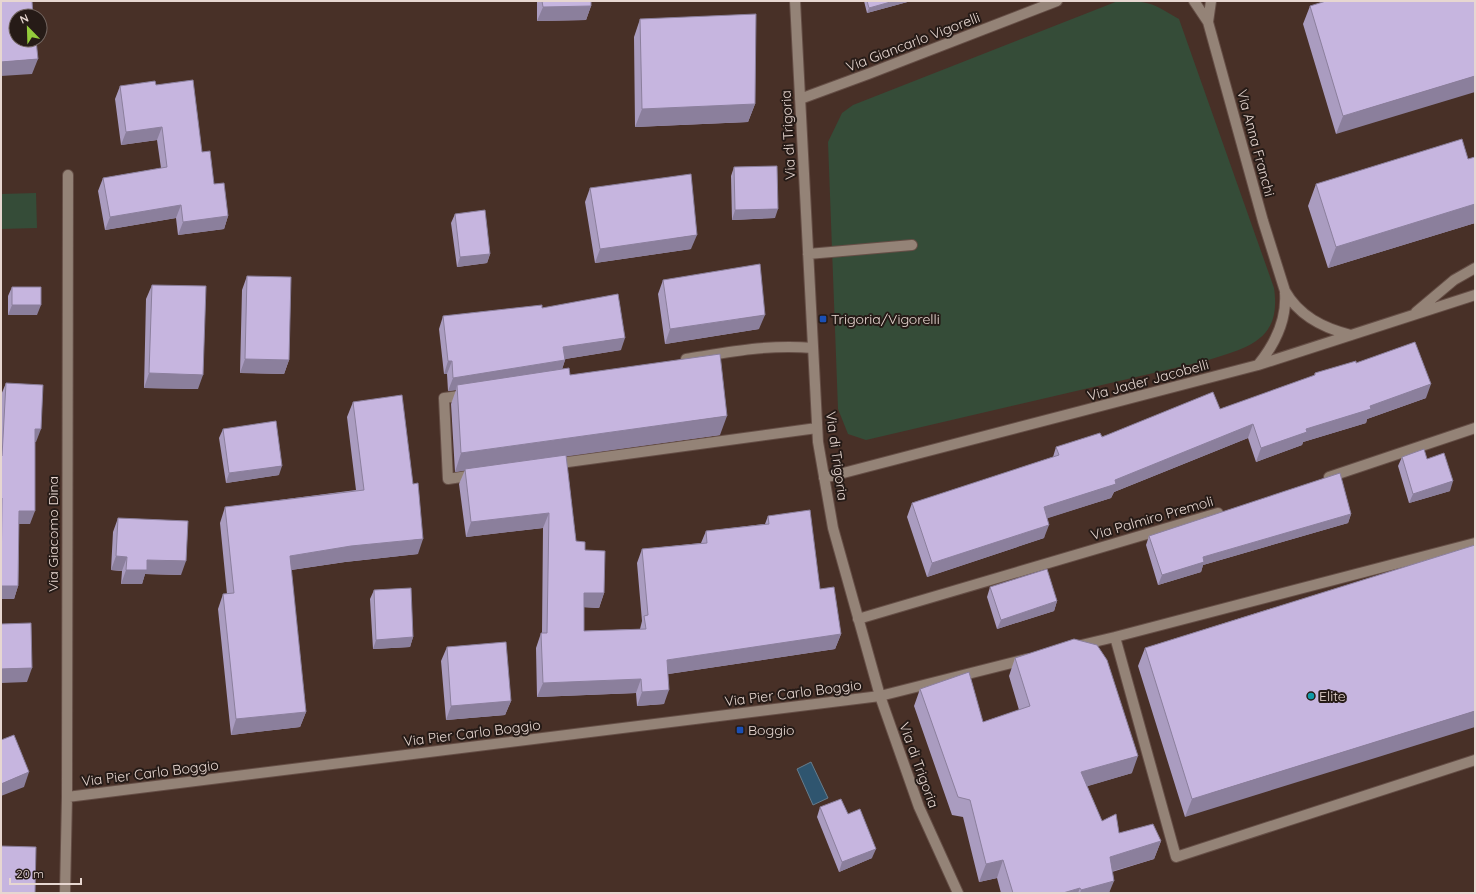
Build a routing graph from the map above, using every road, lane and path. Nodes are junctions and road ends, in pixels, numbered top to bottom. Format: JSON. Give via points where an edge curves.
{"nodes":[{"id":1,"x":795,"y":1,"type":"edge"},
{"id":2,"x":1057,"y":1,"type":"edge"},
{"id":3,"x":1194,"y":1,"type":"edge"},
{"id":4,"x":1211,"y":1,"type":"edge"},
{"id":5,"x":1208,"y":22,"type":"junction"},
{"id":6,"x":800,"y":99,"type":"junction"},
{"id":7,"x":68,"y":175,"type":"dead end"},
{"id":8,"x":912,"y":245,"type":"dead end"},
{"id":9,"x":808,"y":254,"type":"junction"},
{"id":10,"x":1475,"y":268,"type":"edge"},
{"id":11,"x":1285,"y":291,"type":"junction"},
{"id":12,"x":1475,"y":295,"type":"edge"},
{"id":13,"x":1411,"y":316,"type":"junction"},
{"id":14,"x":1351,"y":335,"type":"junction"},
{"id":15,"x":813,"y":348,"type":"junction"},
{"id":16,"x":678,"y":360,"type":"edge"},
{"id":17,"x":1258,"y":365,"type":"junction"},
{"id":18,"x":475,"y":393,"type":"edge"},
{"id":19,"x":817,"y":428,"type":"junction"},
{"id":20,"x":1475,"y":428,"type":"edge"},
{"id":21,"x":542,"y":466,"type":"edge"},
{"id":22,"x":487,"y":474,"type":"edge"},
{"id":23,"x":824,"y":478,"type":"junction"},
{"id":24,"x":1319,"y":480,"type":"edge"},
{"id":25,"x":1230,"y":509,"type":"edge"},
{"id":26,"x":1475,"y":543,"type":"edge"},
{"id":27,"x":858,"y":619,"type":"junction"},
{"id":28,"x":1115,"y":637,"type":"junction"},
{"id":29,"x":1069,"y":648,"type":"edge"},
{"id":30,"x":1039,"y":656,"type":"edge"},
{"id":31,"x":880,"y":696,"type":"junction"},
{"id":32,"x":1475,"y":760,"type":"edge"},
{"id":33,"x":68,"y":798,"type":"junction"},
{"id":34,"x":65,"y":893,"type":"edge"},
{"id":35,"x":958,"y":893,"type":"edge"}],
"edges":[{"from":1,"to":6,"type":"street","name":"Via di Trigoria"},
{"from":2,"to":6,"type":"street","name":"Via Giancarlo Vigorelli"},
{"from":3,"to":5,"type":"street"},
{"from":4,"to":5,"type":"street","name":"Via Anna Franchi"},
{"from":5,"to":11,"type":"street","name":"Via Anna Franchi"},
{"from":6,"to":9,"type":"street","name":"Via di Trigoria"},
{"from":7,"to":33,"type":"street","name":"Via Giacomo Dina"},
{"from":8,"to":9,"type":"street"},
{"from":9,"to":15,"type":"street","name":"Via di Trigoria"},
{"from":10,"to":13,"type":"street","via":[[1454,280]]},
{"from":11,"to":14,"type":"street","name":"Via Anna Franchi","via":[[1304,314],[1326,327]]},
{"from":11,"to":17,"type":"street","name":"Via Anna Franchi","via":[[1283,320],[1272,346]]},
{"from":12,"to":13,"type":"street","name":"Via Jader Jacobelli"},
{"from":13,"to":14,"type":"street","name":"Via Jader Jacobelli"},
{"from":14,"to":17,"type":"street","name":"Via Jader Jacobelli"},
{"from":15,"to":16,"type":"street","via":[[767,347]]},
{"from":15,"to":19,"type":"street","name":"Via di Trigoria"},
{"from":17,"to":23,"type":"street","name":"Via Jader Jacobelli"},
{"from":18,"to":22,"type":"street","via":[[444,398],[448,479]]},
{"from":19,"to":21,"type":"street"},
{"from":19,"to":23,"type":"street","name":"Via di Trigoria"},
{"from":20,"to":24,"type":"street"},
{"from":23,"to":27,"type":"street","name":"Via di Trigoria","via":[[833,528]]},
{"from":25,"to":27,"type":"street","name":"Via Palmiro Premoli"},
{"from":26,"to":28,"type":"street"},
{"from":27,"to":31,"type":"street","name":"Via di Trigoria"},
{"from":28,"to":29,"type":"street"},
{"from":28,"to":32,"type":"street","via":[[1176,857]]},
{"from":30,"to":31,"type":"street","name":"Via Pier Carlo Boggio"},
{"from":31,"to":33,"type":"street","name":"Via Pier Carlo Boggio"},
{"from":31,"to":35,"type":"street","name":"Via di Trigoria","via":[[919,808]]},
{"from":33,"to":34,"type":"street","name":"Via Giacomo Dina"}]}
